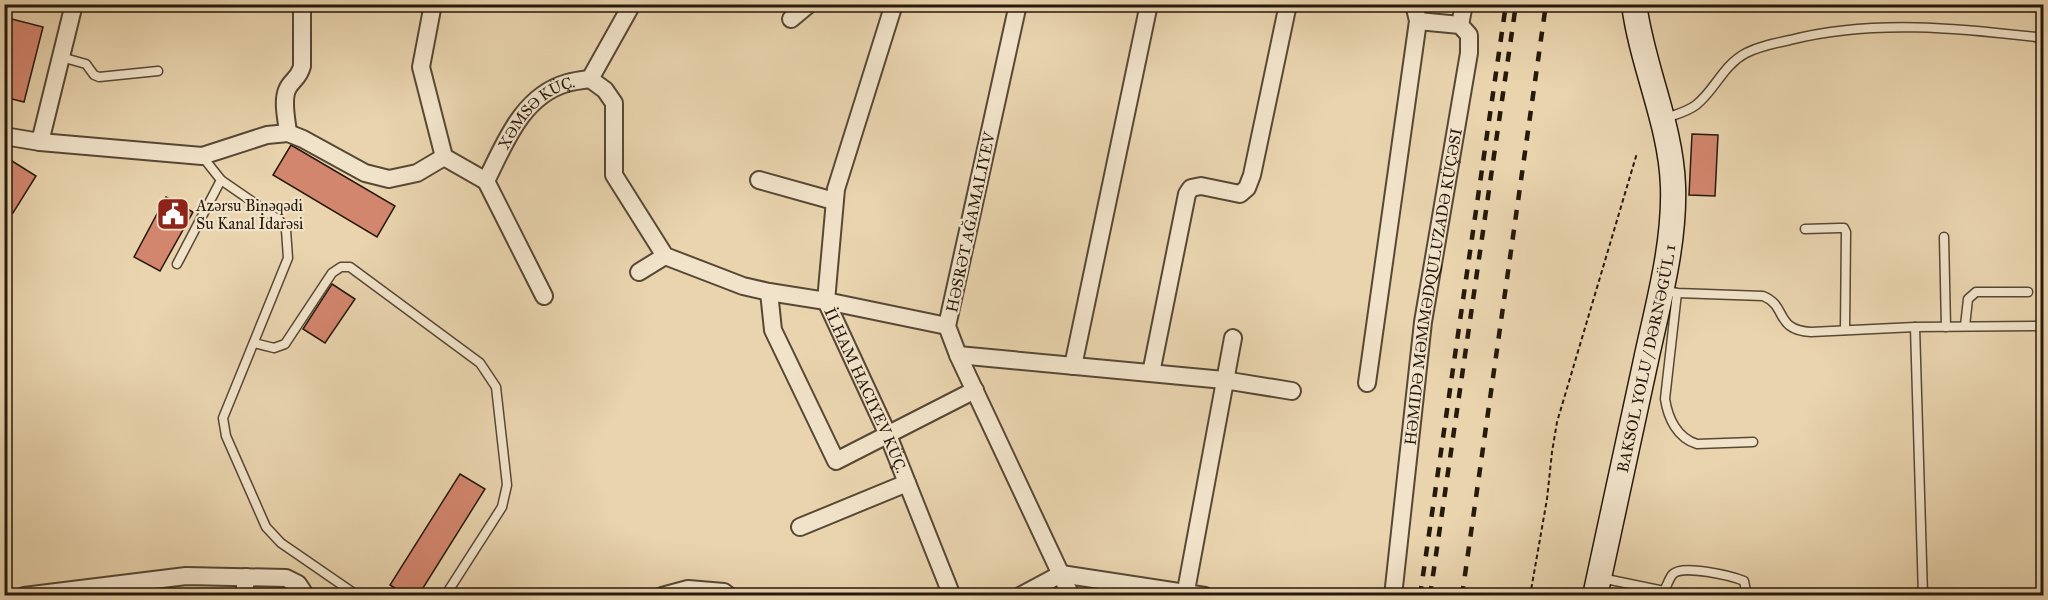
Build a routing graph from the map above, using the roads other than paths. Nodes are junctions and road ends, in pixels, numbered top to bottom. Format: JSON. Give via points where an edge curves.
{"nodes":[{"id":1,"x":74,"y":4,"type":"edge"},
{"id":2,"x":433,"y":4,"type":"edge"},
{"id":3,"x":632,"y":4,"type":"edge"},
{"id":4,"x":809,"y":4,"type":"edge"},
{"id":5,"x":894,"y":4,"type":"edge"},
{"id":6,"x":1018,"y":4,"type":"edge"},
{"id":7,"x":1149,"y":4,"type":"edge"},
{"id":8,"x":1288,"y":4,"type":"edge"},
{"id":9,"x":1414,"y":4,"type":"edge"},
{"id":10,"x":1464,"y":4,"type":"edge"},
{"id":11,"x":1634,"y":4,"type":"edge"},
{"id":12,"x":302,"y":9,"type":"dead end"},
{"id":13,"x":791,"y":19,"type":"dead end"},
{"id":14,"x":1418,"y":21,"type":"junction"},
{"id":15,"x":1461,"y":25,"type":"junction"},
{"id":16,"x":2043,"y":38,"type":"edge"},
{"id":17,"x":61,"y":57,"type":"junction"},
{"id":18,"x":158,"y":71,"type":"dead end"},
{"id":19,"x":590,"y":79,"type":"junction"},
{"id":20,"x":1662,"y":119,"type":"junction"},
{"id":21,"x":288,"y":133,"type":"junction"},
{"id":22,"x":4,"y":136,"type":"edge"},
{"id":23,"x":40,"y":142,"type":"junction"},
{"id":24,"x":202,"y":156,"type":"junction"},
{"id":25,"x":444,"y":157,"type":"junction"},
{"id":26,"x":221,"y":180,"type":"junction"},
{"id":27,"x":759,"y":180,"type":"dead end"},
{"id":28,"x":486,"y":181,"type":"junction"},
{"id":29,"x":834,"y":201,"type":"junction"},
{"id":30,"x":1804,"y":229,"type":"dead end"},
{"id":31,"x":1944,"y":237,"type":"dead end"},
{"id":32,"x":665,"y":256,"type":"junction"},
{"id":33,"x":177,"y":264,"type":"dead end"},
{"id":34,"x":639,"y":272,"type":"dead end"},
{"id":35,"x":1669,"y":291,"type":"junction"},
{"id":36,"x":769,"y":292,"type":"junction"},
{"id":37,"x":2028,"y":292,"type":"dead end"},
{"id":38,"x":544,"y":296,"type":"dead end"},
{"id":39,"x":826,"y":301,"type":"junction"},
{"id":40,"x":947,"y":326,"type":"junction"},
{"id":41,"x":1965,"y":326,"type":"junction"},
{"id":42,"x":2043,"y":326,"type":"edge"},
{"id":43,"x":1916,"y":327,"type":"junction"},
{"id":44,"x":1946,"y":327,"type":"junction"},
{"id":45,"x":1845,"y":330,"type":"junction"},
{"id":46,"x":1233,"y":338,"type":"dead end"},
{"id":47,"x":254,"y":343,"type":"junction"},
{"id":48,"x":958,"y":355,"type":"junction"},
{"id":49,"x":1073,"y":366,"type":"junction"},
{"id":50,"x":1151,"y":373,"type":"junction"},
{"id":51,"x":1224,"y":380,"type":"junction"},
{"id":52,"x":1367,"y":383,"type":"dead end"},
{"id":53,"x":975,"y":390,"type":"junction"},
{"id":54,"x":1292,"y":391,"type":"dead end"},
{"id":55,"x":888,"y":435,"type":"junction"},
{"id":56,"x":1753,"y":442,"type":"dead end"},
{"id":57,"x":907,"y":483,"type":"junction"},
{"id":58,"x":800,"y":528,"type":"dead end"},
{"id":59,"x":1061,"y":574,"type":"junction"},
{"id":60,"x":246,"y":577,"type":"junction"},
{"id":61,"x":1597,"y":587,"type":"edge"},
{"id":62,"x":1664,"y":591,"type":"junction"},
{"id":63,"x":1186,"y":594,"type":"edge"},
{"id":64,"x":24,"y":596,"type":"edge"},
{"id":65,"x":244,"y":596,"type":"edge"},
{"id":66,"x":306,"y":596,"type":"edge"},
{"id":67,"x":358,"y":596,"type":"edge"},
{"id":68,"x":446,"y":596,"type":"edge"},
{"id":69,"x":662,"y":596,"type":"edge"},
{"id":70,"x":729,"y":596,"type":"edge"},
{"id":71,"x":952,"y":596,"type":"edge"},
{"id":72,"x":1020,"y":596,"type":"edge"},
{"id":73,"x":1071,"y":596,"type":"edge"},
{"id":74,"x":1205,"y":596,"type":"edge"},
{"id":75,"x":1393,"y":596,"type":"edge"},
{"id":76,"x":1677,"y":596,"type":"edge"},
{"id":77,"x":1747,"y":596,"type":"edge"},
{"id":78,"x":1923,"y":596,"type":"edge"}],
"edges":[{"from":1,"to":17,"type":"street"},
{"from":2,"to":25,"type":"street","via":[[421,67]]},
{"from":3,"to":19,"type":"street"},
{"from":4,"to":13,"type":"street"},
{"from":5,"to":29,"type":"street"},
{"from":6,"to":40,"type":"street"},
{"from":7,"to":49,"type":"street"},
{"from":8,"to":50,"type":"street","via":[[1247,188],[1240,194],[1201,186],[1191,188],[1187,194]]},
{"from":9,"to":14,"type":"street"},
{"from":10,"to":15,"type":"street"},
{"from":11,"to":20,"type":"main road","name":"BAKSOL YOLU / DƏRNƏGÜL 1"},
{"from":12,"to":21,"type":"street","via":[[302,66],[285,98]]},
{"from":14,"to":15,"type":"street"},
{"from":14,"to":52,"type":"street"},
{"from":15,"to":75,"type":"street","name":"HƏMIDƏ MƏMMƏDQULUZADƏ KÜÇƏSI","via":[[1469,35],[1469,53],[1423,321]]},
{"from":16,"to":20,"type":"lane","via":[[1980,30],[1886,28],[1806,36],[1745,54],[1727,66],[1694,106]]},
{"from":17,"to":18,"type":"lane","via":[[86,64],[99,77]]},
{"from":17,"to":23,"type":"street"},
{"from":19,"to":28,"type":"street","name":"XƏMSƏ KÜÇ.","via":[[566,83],[543,93],[521,114]]},
{"from":19,"to":32,"type":"street","name":"XƏMSƏ KÜÇ.","via":[[614,103],[614,175]]},
{"from":20,"to":35,"type":"main road","name":"BAKSOL YOLU / DƏRNƏGÜL 1","via":[[1673,187]]},
{"from":21,"to":24,"type":"street","via":[[267,135]]},
{"from":21,"to":25,"type":"street","via":[[365,173],[389,179],[417,173]]},
{"from":22,"to":23,"type":"street"},
{"from":23,"to":24,"type":"street"},
{"from":24,"to":26,"type":"lane"},
{"from":25,"to":28,"type":"street"},
{"from":26,"to":33,"type":"lane"},
{"from":26,"to":47,"type":"lane","via":[[279,220],[286,230],[288,258]]},
{"from":27,"to":29,"type":"street"},
{"from":28,"to":38,"type":"street"},
{"from":29,"to":39,"type":"street"},
{"from":30,"to":45,"type":"lane","via":[[1844,228],[1846,232]]},
{"from":31,"to":44,"type":"lane"},
{"from":32,"to":34,"type":"street"},
{"from":32,"to":36,"type":"street"},
{"from":35,"to":45,"type":"lane","via":[[1762,296],[1772,300],[1789,327],[1798,332]]},
{"from":35,"to":56,"type":"lane","via":[[1665,399],[1668,416],[1688,441],[1697,444]]},
{"from":35,"to":61,"type":"main road","name":"BAKSOL YOLU / DƏRNƏGÜL 1"},
{"from":36,"to":39,"type":"street"},
{"from":36,"to":55,"type":"street","via":[[773,330],[836,461]]},
{"from":37,"to":41,"type":"lane","via":[[1976,292],[1968,299]]},
{"from":39,"to":40,"type":"street"},
{"from":39,"to":55,"type":"street"},
{"from":40,"to":48,"type":"street"},
{"from":41,"to":42,"type":"lane"},
{"from":41,"to":44,"type":"lane"},
{"from":43,"to":44,"type":"lane"},
{"from":43,"to":45,"type":"lane"},
{"from":43,"to":78,"type":"lane"},
{"from":46,"to":51,"type":"street"},
{"from":47,"to":67,"type":"lane","via":[[224,418],[226,436],[266,527],[281,543]]},
{"from":47,"to":68,"type":"lane","via":[[274,348],[285,344],[332,273],[350,267],[480,363],[496,387],[507,485],[502,507]]},
{"from":48,"to":49,"type":"street"},
{"from":48,"to":53,"type":"street"},
{"from":49,"to":50,"type":"street"},
{"from":50,"to":51,"type":"street"},
{"from":51,"to":54,"type":"street"},
{"from":51,"to":63,"type":"street"},
{"from":53,"to":55,"type":"street"},
{"from":53,"to":59,"type":"street"},
{"from":55,"to":57,"type":"street"},
{"from":57,"to":58,"type":"street"},
{"from":57,"to":71,"type":"street"},
{"from":59,"to":63,"type":"street"},
{"from":59,"to":72,"type":"street"},
{"from":59,"to":73,"type":"street"},
{"from":60,"to":64,"type":"street","via":[[186,576]]},
{"from":60,"to":65,"type":"street"},
{"from":60,"to":66,"type":"street","via":[[286,578],[298,584]]},
{"from":61,"to":62,"type":"lane"},
{"from":62,"to":76,"type":"lane"},
{"from":62,"to":77,"type":"lane","via":[[1673,574],[1681,569],[1733,576],[1744,581]]},
{"from":63,"to":74,"type":"street"},
{"from":69,"to":70,"type":"street","via":[[688,589],[724,592]]}]}
